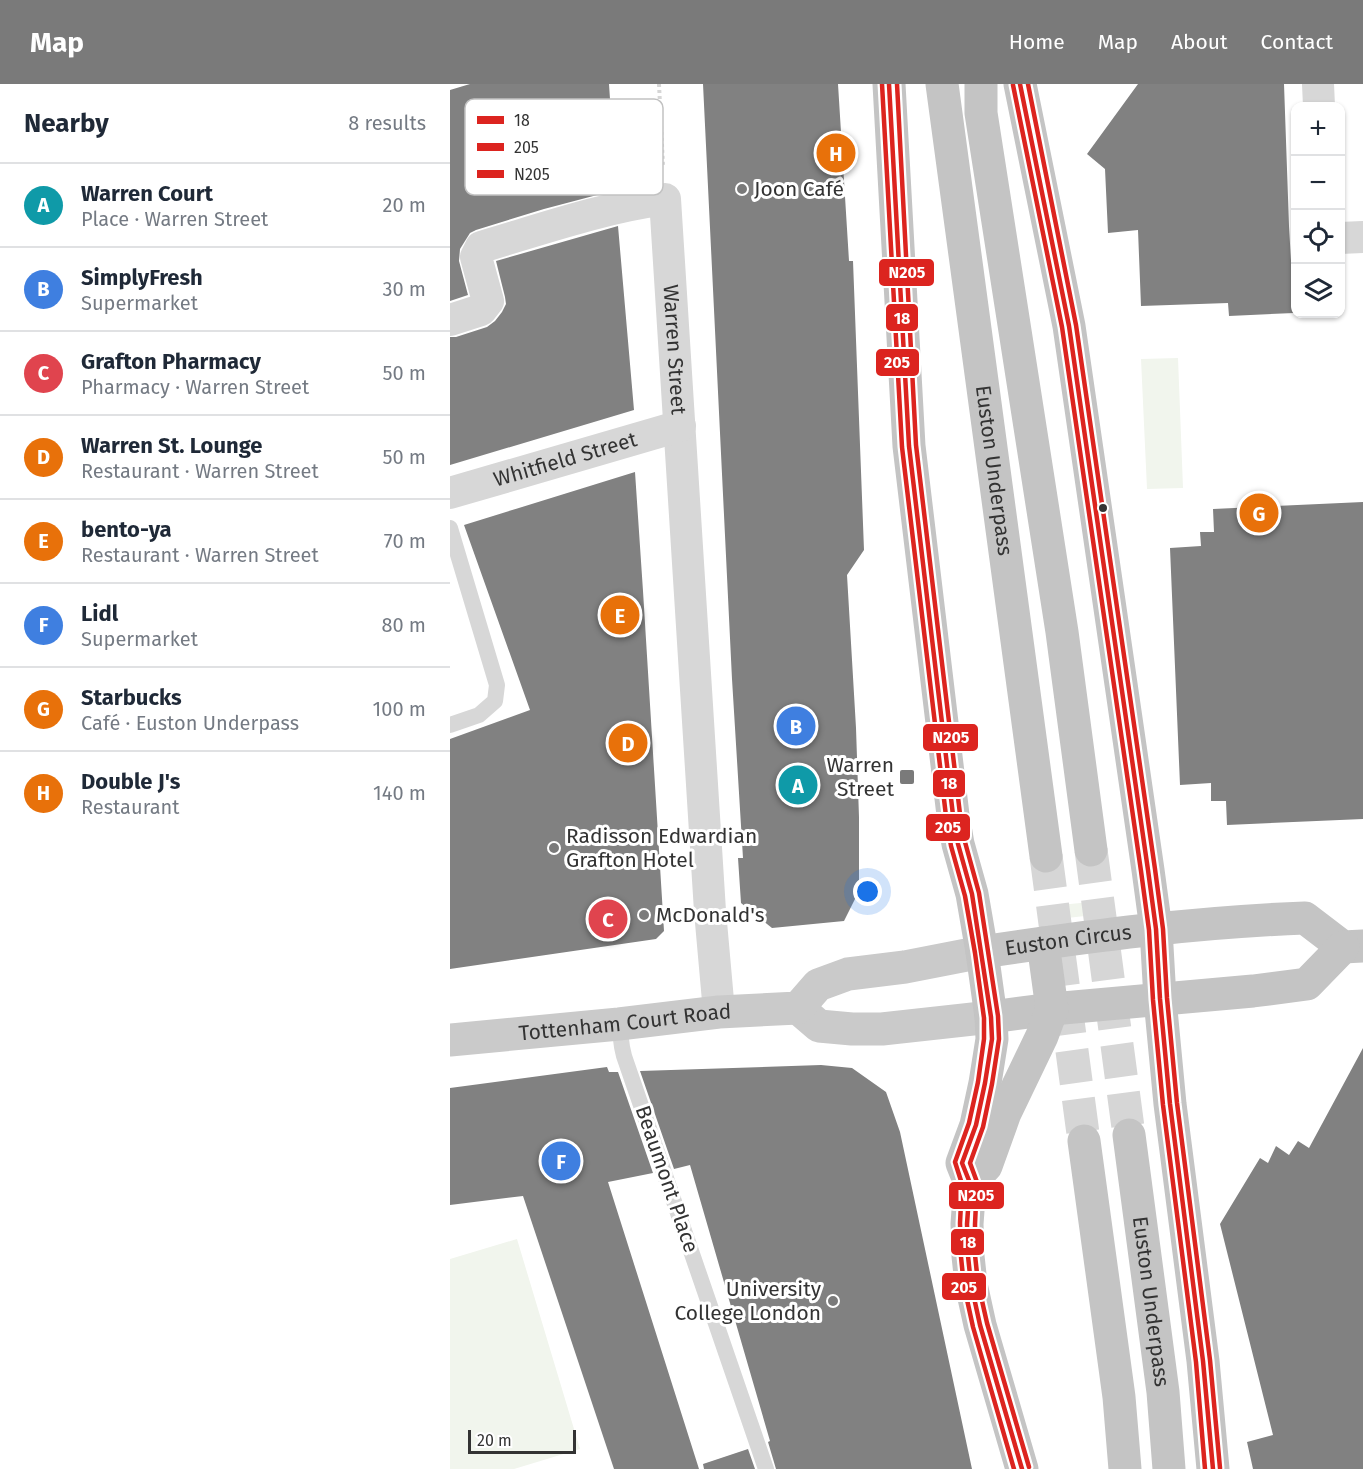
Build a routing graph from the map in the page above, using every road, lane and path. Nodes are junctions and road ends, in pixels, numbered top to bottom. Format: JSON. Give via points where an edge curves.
{"nodes":[{"id":1,"x":659,"y":84,"type":"edge"},
{"id":2,"x":889,"y":84,"type":"edge"},
{"id":3,"x":942,"y":84,"type":"edge"},
{"id":4,"x":981,"y":84,"type":"edge"},
{"id":5,"x":1020,"y":84,"type":"edge"},
{"id":6,"x":1318,"y":84,"type":"edge"},
{"id":7,"x":660,"y":99,"type":"edge"},
{"id":8,"x":1319,"y":102,"type":"edge"},
{"id":9,"x":663,"y":161,"type":"edge"},
{"id":10,"x":665,"y":199,"type":"junction"},
{"id":11,"x":1363,"y":237,"type":"edge"},
{"id":12,"x":1345,"y":238,"type":"edge"},
{"id":13,"x":450,"y":320,"type":"edge"},
{"id":14,"x":680,"y":426,"type":"junction"},
{"id":15,"x":450,"y":493,"type":"edge"},
{"id":16,"x":450,"y":528,"type":"edge"},
{"id":17,"x":450,"y":725,"type":"edge"},
{"id":18,"x":1091,"y":850,"type":"tunnel mouth"},
{"id":19,"x":1046,"y":856,"type":"tunnel mouth"},
{"id":20,"x":1156,"y":929,"type":"junction"},
{"id":21,"x":1044,"y":943,"type":"junction"},
{"id":22,"x":1353,"y":946,"type":"edge"},
{"id":23,"x":982,"y":952,"type":"junction"},
{"id":24,"x":1160,"y":999,"type":"junction"},
{"id":25,"x":798,"y":1008,"type":"junction"},
{"id":26,"x":1052,"y":1009,"type":"junction"},
{"id":27,"x":719,"y":1012,"type":"junction"},
{"id":28,"x":991,"y":1017,"type":"junction"},
{"id":29,"x":619,"y":1024,"type":"junction"},
{"id":30,"x":450,"y":1040,"type":"edge"},
{"id":31,"x":1129,"y":1135,"type":"tunnel mouth"},
{"id":32,"x":1084,"y":1141,"type":"tunnel mouth"},
{"id":33,"x":970,"y":1183,"type":"junction"},
{"id":34,"x":766,"y":1469,"type":"edge"},
{"id":35,"x":1022,"y":1469,"type":"edge"},
{"id":36,"x":1125,"y":1469,"type":"edge"},
{"id":37,"x":1168,"y":1469,"type":"edge"},
{"id":38,"x":1213,"y":1469,"type":"edge"}],
"edges":[{"from":1,"to":7,"type":"path"},
{"from":2,"to":23,"type":"highway","via":[[909,446],[953,815]]},
{"from":3,"to":19,"type":"highway","name":"Euston Underpass"},
{"from":4,"to":18,"type":"highway","name":"Euston Underpass","via":[[981,113],[1062,632]]},
{"from":5,"to":20,"type":"highway","via":[[1069,326]]},
{"from":6,"to":8,"type":"street"},
{"from":9,"to":10,"type":"path"},
{"from":10,"to":13,"type":"street","via":[[597,213],[481,247],[476,257],[488,302],[481,310]]},
{"from":10,"to":14,"type":"street","name":"Warren Street"},
{"from":11,"to":12,"type":"street"},
{"from":14,"to":15,"type":"street","name":"Whitfield Street"},
{"from":14,"to":27,"type":"street","name":"Warren Street"},
{"from":16,"to":17,"type":"lane","via":[[496,685],[495,701],[478,715]]},
{"from":20,"to":21,"type":"highway","name":"Euston Circus"},
{"from":20,"to":22,"type":"highway","name":"Euston Circus","via":[[1305,918]]},
{"from":20,"to":24,"type":"highway"},
{"from":21,"to":23,"type":"highway","name":"Euston Circus"},
{"from":21,"to":26,"type":"highway"},
{"from":22,"to":24,"type":"highway","via":[[1307,984]]},
{"from":23,"to":25,"type":"main road","via":[[848,974],[818,985]]},
{"from":23,"to":28,"type":"highway"},
{"from":24,"to":26,"type":"highway"},
{"from":24,"to":38,"type":"highway"},
{"from":25,"to":27,"type":"main road","name":"Tottenham Court Road"},
{"from":25,"to":28,"type":"main road","via":[[819,1026],[852,1029]]},
{"from":26,"to":28,"type":"highway"},
{"from":26,"to":33,"type":"highway","via":[[986,1166]]},
{"from":27,"to":29,"type":"main road","name":"Tottenham Court Road"},
{"from":28,"to":33,"type":"highway","via":[[985,1083],[962,1163]]},
{"from":29,"to":30,"type":"main road","name":"Tottenham Court Road"},
{"from":29,"to":34,"type":"lane","name":"Beaumont Place","via":[[624,1056]]},
{"from":31,"to":37,"type":"highway","name":"Euston Underpass","via":[[1163,1392]]},
{"from":32,"to":36,"type":"highway","name":"Euston Underpass"},
{"from":33,"to":35,"type":"highway","via":[[967,1224],[971,1284]]}]}
